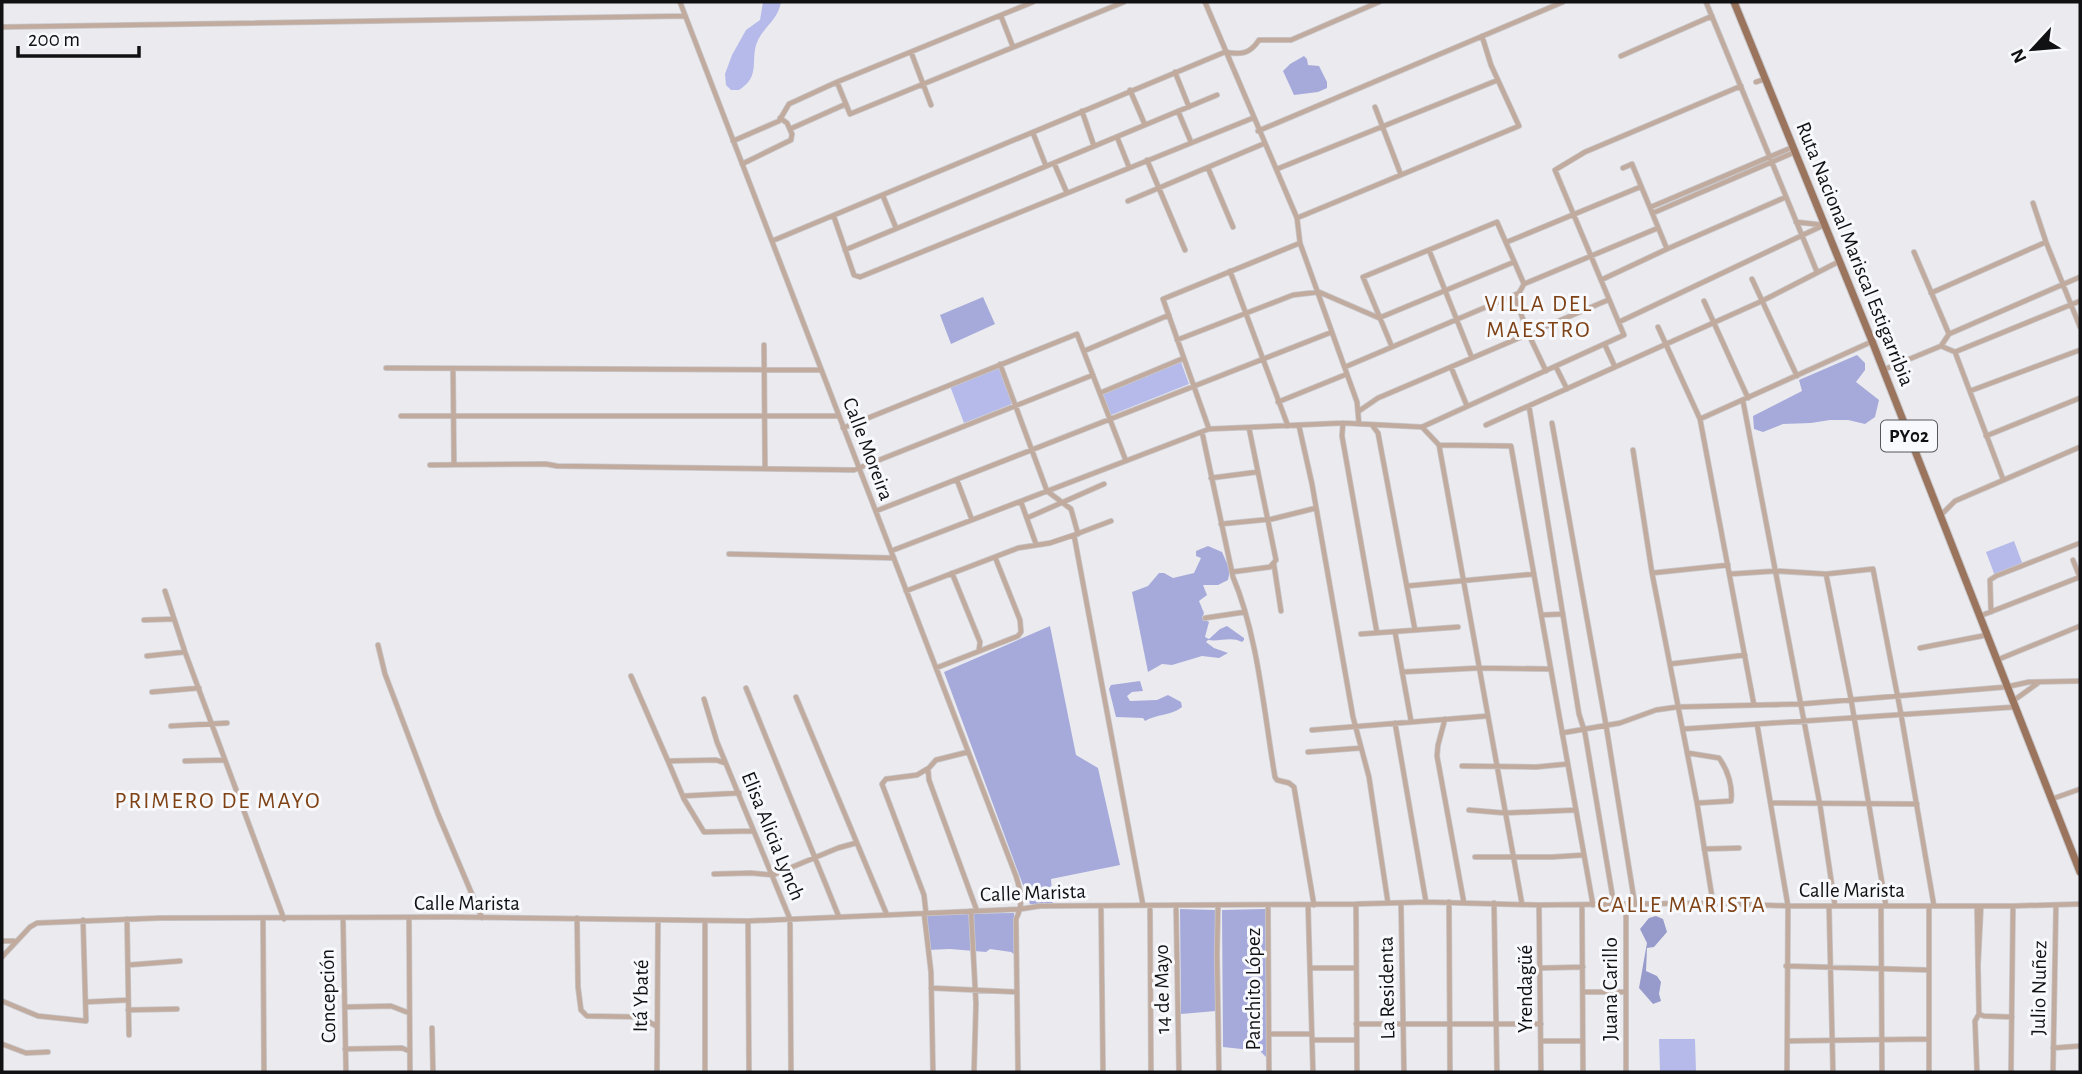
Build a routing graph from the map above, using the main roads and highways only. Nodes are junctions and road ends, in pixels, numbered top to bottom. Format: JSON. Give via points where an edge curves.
{"nodes":[{"id":1,"x":1734,"y":2,"type":"edge"},
{"id":2,"x":2080,"y":868,"type":"edge"}],
"edges":[{"from":1,"to":2,"type":"main road","name":"Ruta Nacional Mariscal Estigarribia","number":"PY02"}]}
